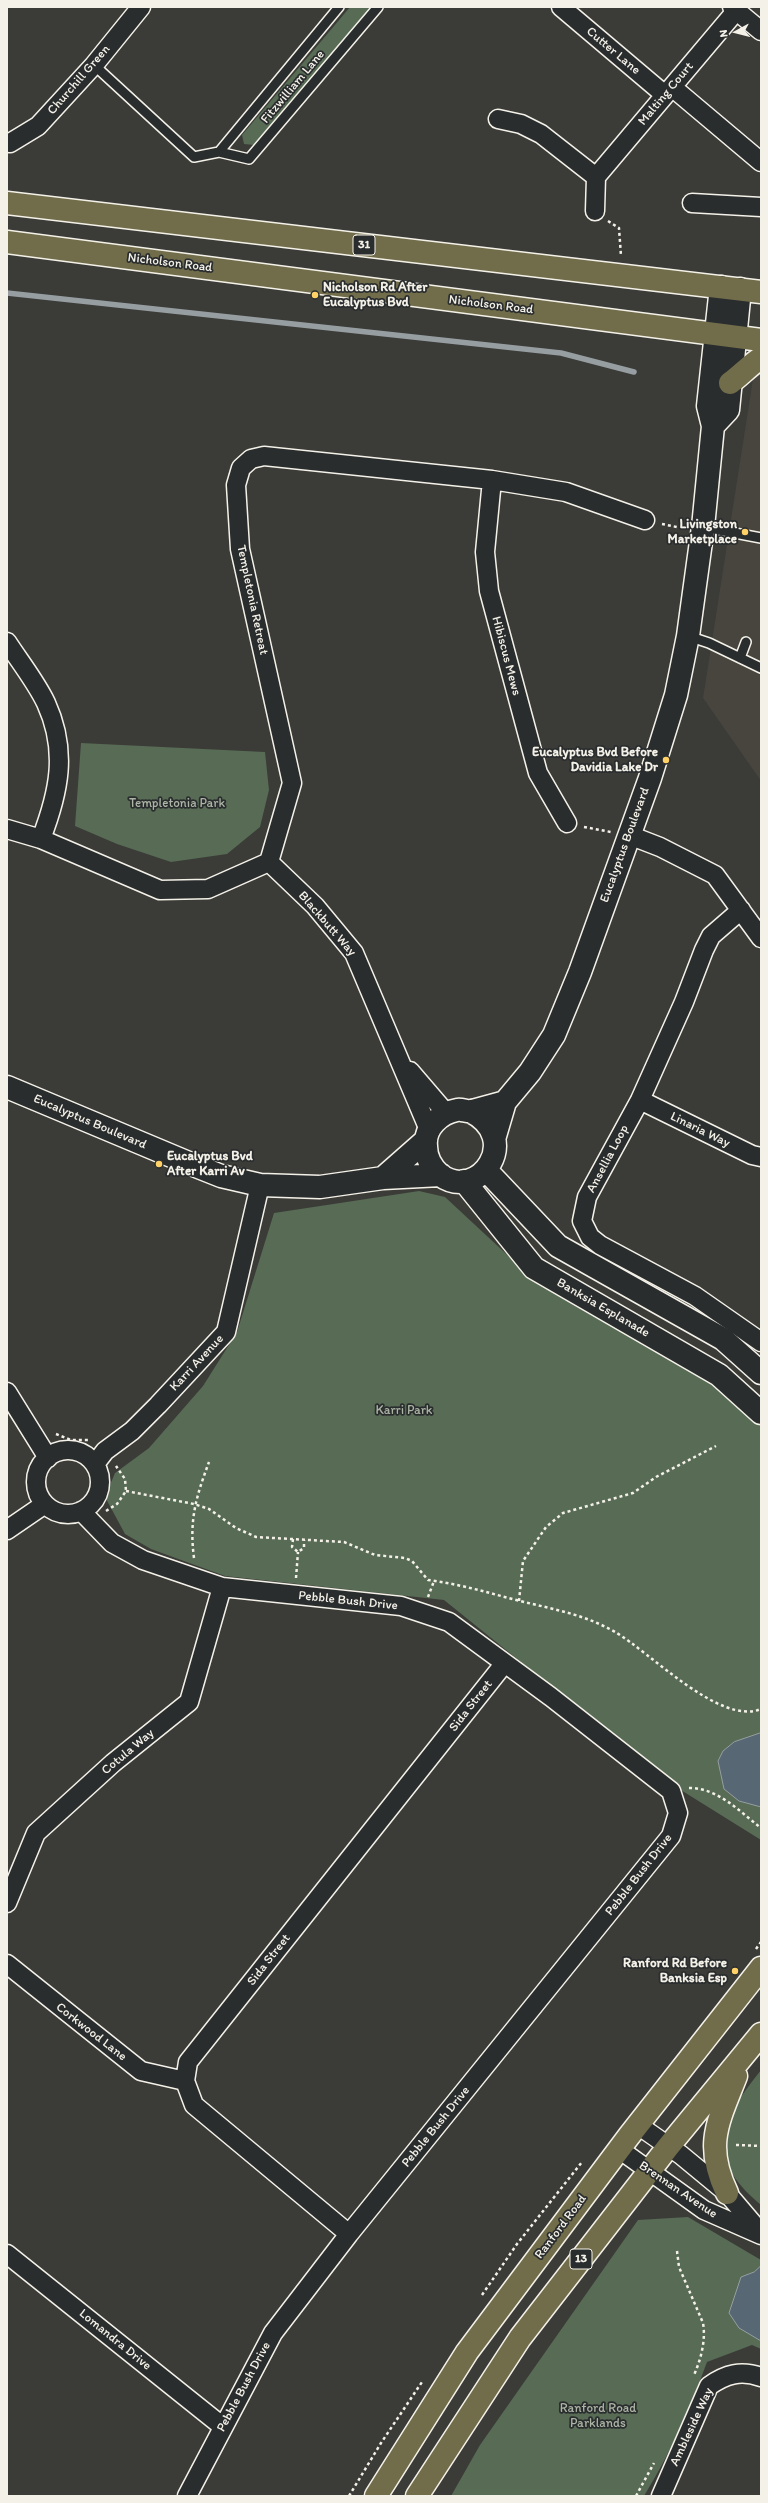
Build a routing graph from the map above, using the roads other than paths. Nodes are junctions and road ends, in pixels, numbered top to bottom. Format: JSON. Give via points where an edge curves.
{"nodes":[{"id":1,"x":141,"y":7,"type":"edge"},
{"id":2,"x":339,"y":7,"type":"edge"},
{"id":3,"x":378,"y":7,"type":"edge"},
{"id":4,"x":561,"y":7,"type":"edge"},
{"id":5,"x":734,"y":9,"type":"edge"},
{"id":6,"x":761,"y":31,"type":"edge"},
{"id":7,"x":94,"y":64,"type":"junction"},
{"id":8,"x":668,"y":91,"type":"junction"},
{"id":9,"x":498,"y":119,"type":"dead end"},
{"id":10,"x":10,"y":143,"type":"dead end"},
{"id":11,"x":219,"y":152,"type":"junction"},
{"id":12,"x":761,"y":162,"type":"edge"},
{"id":13,"x":596,"y":178,"type":"junction"},
{"id":14,"x":7,"y":203,"type":"edge"},
{"id":15,"x":692,"y":203,"type":"dead end"},
{"id":16,"x":761,"y":207,"type":"edge"},
{"id":17,"x":595,"y":211,"type":"road end"},
{"id":18,"x":7,"y":242,"type":"edge"},
{"id":19,"x":741,"y":289,"type":"edge"},
{"id":20,"x":724,"y":335,"type":"junction"},
{"id":21,"x":761,"y":340,"type":"edge"},
{"id":22,"x":761,"y":358,"type":"edge"},
{"id":23,"x":730,"y":383,"type":"junction"},
{"id":24,"x":713,"y":426,"type":"junction"},
{"id":25,"x":492,"y":480,"type":"junction"},
{"id":26,"x":645,"y":520,"type":"road end"},
{"id":27,"x":696,"y":528,"type":"junction"},
{"id":28,"x":761,"y":538,"type":"edge"},
{"id":29,"x":688,"y":636,"type":"junction"},
{"id":30,"x":7,"y":642,"type":"edge"},
{"id":31,"x":746,"y":642,"type":"dead end"},
{"id":32,"x":740,"y":658,"type":"junction"},
{"id":33,"x":761,"y":668,"type":"edge"},
{"id":34,"x":567,"y":823,"type":"road end"},
{"id":35,"x":7,"y":829,"type":"edge"},
{"id":36,"x":629,"y":835,"type":"junction"},
{"id":37,"x":41,"y":839,"type":"junction"},
{"id":38,"x":269,"y":862,"type":"junction"},
{"id":39,"x":741,"y":910,"type":"junction"},
{"id":40,"x":761,"y":938,"type":"edge"},
{"id":41,"x":401,"y":1060,"type":"junction"},
{"id":42,"x":7,"y":1087,"type":"edge"},
{"id":43,"x":640,"y":1100,"type":"junction"},
{"id":44,"x":505,"y":1102,"type":"junction"},
{"id":45,"x":470,"y":1111,"type":"junction"},
{"id":46,"x":446,"y":1113,"type":"junction"},
{"id":47,"x":427,"y":1136,"type":"junction"},
{"id":48,"x":495,"y":1136,"type":"junction"},
{"id":49,"x":761,"y":1156,"type":"edge"},
{"id":50,"x":486,"y":1170,"type":"junction"},
{"id":51,"x":441,"y":1175,"type":"junction"},
{"id":52,"x":383,"y":1178,"type":"junction"},
{"id":53,"x":464,"y":1181,"type":"junction"},
{"id":54,"x":260,"y":1185,"type":"junction"},
{"id":55,"x":761,"y":1342,"type":"edge"},
{"id":56,"x":761,"y":1373,"type":"edge"},
{"id":57,"x":7,"y":1392,"type":"edge"},
{"id":58,"x":761,"y":1414,"type":"edge"},
{"id":59,"x":48,"y":1458,"type":"junction"},
{"id":60,"x":95,"y":1464,"type":"junction"},
{"id":61,"x":45,"y":1504,"type":"junction"},
{"id":62,"x":81,"y":1511,"type":"junction"},
{"id":63,"x":7,"y":1530,"type":"edge"},
{"id":64,"x":222,"y":1587,"type":"junction"},
{"id":65,"x":504,"y":1664,"type":"junction"},
{"id":66,"x":7,"y":1904,"type":"edge"},
{"id":67,"x":7,"y":1964,"type":"edge"},
{"id":68,"x":761,"y":1968,"type":"edge"},
{"id":69,"x":761,"y":2034,"type":"edge"},
{"id":70,"x":743,"y":2056,"type":"junction"},
{"id":71,"x":185,"y":2081,"type":"junction"},
{"id":72,"x":638,"y":2125,"type":"junction"},
{"id":73,"x":668,"y":2147,"type":"junction"},
{"id":74,"x":619,"y":2149,"type":"junction"},
{"id":75,"x":649,"y":2171,"type":"junction"},
{"id":76,"x":727,"y":2193,"type":"junction"},
{"id":77,"x":349,"y":2234,"type":"junction"},
{"id":78,"x":761,"y":2234,"type":"edge"},
{"id":79,"x":7,"y":2254,"type":"edge"},
{"id":80,"x":761,"y":2377,"type":"edge"},
{"id":81,"x":222,"y":2426,"type":"junction"},
{"id":82,"x":188,"y":2496,"type":"edge"},
{"id":83,"x":376,"y":2496,"type":"edge"},
{"id":84,"x":417,"y":2496,"type":"edge"},
{"id":85,"x":661,"y":2496,"type":"edge"}],
"edges":[{"from":1,"to":7,"type":"street","name":"Churchill Green"},
{"from":2,"to":11,"type":"lane","name":"Fitzwilliam Lane"},
{"from":3,"to":11,"type":"lane","name":"Fitzwilliam Lane","via":[[249,159]]},
{"from":4,"to":8,"type":"street","name":"Cutter Lane"},
{"from":5,"to":6,"type":"street"},
{"from":5,"to":8,"type":"street","name":"Malting Court"},
{"from":7,"to":10,"type":"street","name":"Churchill Green","via":[[38,126]]},
{"from":7,"to":11,"type":"lane","name":"Fitzwilliam Lane","via":[[194,157]]},
{"from":8,"to":12,"type":"street","name":"Cutter Lane"},
{"from":8,"to":13,"type":"street","name":"Malting Court"},
{"from":9,"to":13,"type":"street","via":[[521,124],[541,134]]},
{"from":13,"to":17,"type":"street"},
{"from":14,"to":19,"type":"main road","number":"31"},
{"from":15,"to":16,"type":"street"},
{"from":18,"to":20,"type":"main road","name":"Nicholson Road"},
{"from":19,"to":20,"type":"street","name":"Eucalyptus Boulevard"},
{"from":20,"to":21,"type":"main road","name":"Nicholson Road"},
{"from":20,"to":23,"type":"street","name":"Eucalyptus Boulevard"},
{"from":20,"to":24,"type":"street","name":"Eucalyptus Boulevard","via":[[708,406]]},
{"from":22,"to":23,"type":"main road","via":[[752,362],[749,370]]},
{"from":23,"to":24,"type":"street","name":"Eucalyptus Boulevard","via":[[728,410]]},
{"from":24,"to":27,"type":"street","name":"Eucalyptus Boulevard"},
{"from":25,"to":26,"type":"street","name":"Templetonia Retreat","via":[[566,492]]},
{"from":25,"to":34,"type":"street","name":"Hibiscus Mews","via":[[485,552],[489,591],[538,773]]},
{"from":25,"to":38,"type":"street","name":"Templetonia Retreat","via":[[264,456],[251,459],[241,468],[236,485],[240,549],[292,783]]},
{"from":27,"to":28,"type":"lane"},
{"from":27,"to":29,"type":"street","name":"Eucalyptus Boulevard"},
{"from":29,"to":32,"type":"lane"},
{"from":29,"to":36,"type":"street","name":"Eucalyptus Boulevard","via":[[665,733]]},
{"from":30,"to":37,"type":"street","via":[[46,703],[60,752],[55,803]]},
{"from":31,"to":32,"type":"lane"},
{"from":32,"to":33,"type":"lane"},
{"from":35,"to":37,"type":"street"},
{"from":36,"to":39,"type":"street","via":[[660,847],[715,875]]},
{"from":36,"to":44,"type":"street","name":"Eucalyptus Boulevard","via":[[580,972],[554,1035],[530,1072]]},
{"from":37,"to":38,"type":"street","via":[[160,890],[208,889]]},
{"from":38,"to":41,"type":"street","name":"Blackbutt Way","via":[[315,906],[354,952]]},
{"from":39,"to":40,"type":"street"},
{"from":39,"to":43,"type":"street","name":"Ansellia Loop","via":[[711,936]]},
{"from":41,"to":46,"type":"street","name":"Blackbutt Way"},
{"from":41,"to":47,"type":"street","name":"Blackbutt Way"},
{"from":42,"to":54,"type":"street","name":"Eucalyptus Boulevard","via":[[221,1176]]},
{"from":43,"to":49,"type":"street","name":"Linaria Way","via":[[752,1155]]},
{"from":43,"to":55,"type":"street","name":"Ansellia Loop","via":[[587,1197],[583,1216],[585,1229],[600,1245],[695,1296]]},
{"from":44,"to":45,"type":"street"},
{"from":44,"to":48,"type":"street","name":"Eucalyptus Boulevard"},
{"from":45,"to":46,"type":"street"},
{"from":45,"to":48,"type":"street","via":[[481,1116]]},
{"from":46,"to":47,"type":"street","via":[[436,1120]]},
{"from":47,"to":51,"type":"street","via":[[426,1154],[431,1165]]},
{"from":47,"to":52,"type":"street"},
{"from":48,"to":50,"type":"street","name":"Eucalyptus Boulevard","via":[[493,1160]]},
{"from":50,"to":53,"type":"street"},
{"from":50,"to":56,"type":"street","via":[[558,1246],[723,1339]]},
{"from":51,"to":52,"type":"street","name":"Eucalyptus Boulevard"},
{"from":51,"to":53,"type":"street","name":"Eucalyptus Boulevard","via":[[452,1180]]},
{"from":52,"to":54,"type":"street","name":"Eucalyptus Boulevard","via":[[320,1187]]},
{"from":53,"to":58,"type":"street","name":"Banksia Esplanade","via":[[534,1268],[719,1375]]},
{"from":54,"to":60,"type":"street","name":"Karri Avenue","via":[[226,1332],[158,1405],[132,1431],[105,1451]]},
{"from":57,"to":59,"type":"street"},
{"from":59,"to":60,"type":"street","via":[[57,1452],[78,1451]]},
{"from":59,"to":61,"type":"street","via":[[41,1465],[36,1485]]},
{"from":60,"to":62,"type":"street","via":[[99,1474],[98,1491],[90,1505]]},
{"from":61,"to":62,"type":"street","via":[[62,1513]]},
{"from":61,"to":63,"type":"street"},
{"from":62,"to":64,"type":"street","name":"Pebble Bush Drive","via":[[112,1543],[143,1560]]},
{"from":64,"to":65,"type":"street","name":"Pebble Bush Drive","via":[[401,1606],[449,1622]]},
{"from":64,"to":66,"type":"street","name":"Cotula Way","via":[[188,1702],[113,1763],[36,1833]]},
{"from":65,"to":71,"type":"street","name":"Sida Street","via":[[188,2062]]},
{"from":65,"to":77,"type":"street","name":"Pebble Bush Drive","via":[[551,1697],[671,1791],[678,1813],[671,1836]]},
{"from":67,"to":71,"type":"street","name":"Corkwood Lane","via":[[141,2071]]},
{"from":68,"to":72,"type":"main road","name":"Ranford Road"},
{"from":69,"to":70,"type":"main road","number":"13"},
{"from":70,"to":73,"type":"main road","number":"13"},
{"from":70,"to":76,"type":"main road","via":[[713,2145]]},
{"from":71,"to":77,"type":"street","name":"Sida Street","via":[[194,2106]]},
{"from":72,"to":73,"type":"street","name":"Brennan Avenue"},
{"from":72,"to":74,"type":"main road","name":"Ranford Road"},
{"from":73,"to":75,"type":"main road","number":"13"},
{"from":73,"to":76,"type":"street","name":"Brennan Avenue"},
{"from":74,"to":75,"type":"street","name":"Brennan Avenue"},
{"from":74,"to":83,"type":"main road","name":"Ranford Road","via":[[467,2352]]},
{"from":75,"to":78,"type":"street","name":"Brennan Avenue","via":[[717,2217]]},
{"from":75,"to":84,"type":"main road","number":"13","via":[[520,2338]]},
{"from":76,"to":78,"type":"street","name":"Brennan Avenue"},
{"from":77,"to":81,"type":"street","name":"Pebble Bush Drive","via":[[273,2333]]},
{"from":79,"to":81,"type":"street","name":"Lomandra Drive"},
{"from":80,"to":85,"type":"street","name":"Ambleside Way","via":[[748,2372],[725,2375],[709,2386]]},
{"from":81,"to":82,"type":"street","name":"Pebble Bush Drive"}]}
